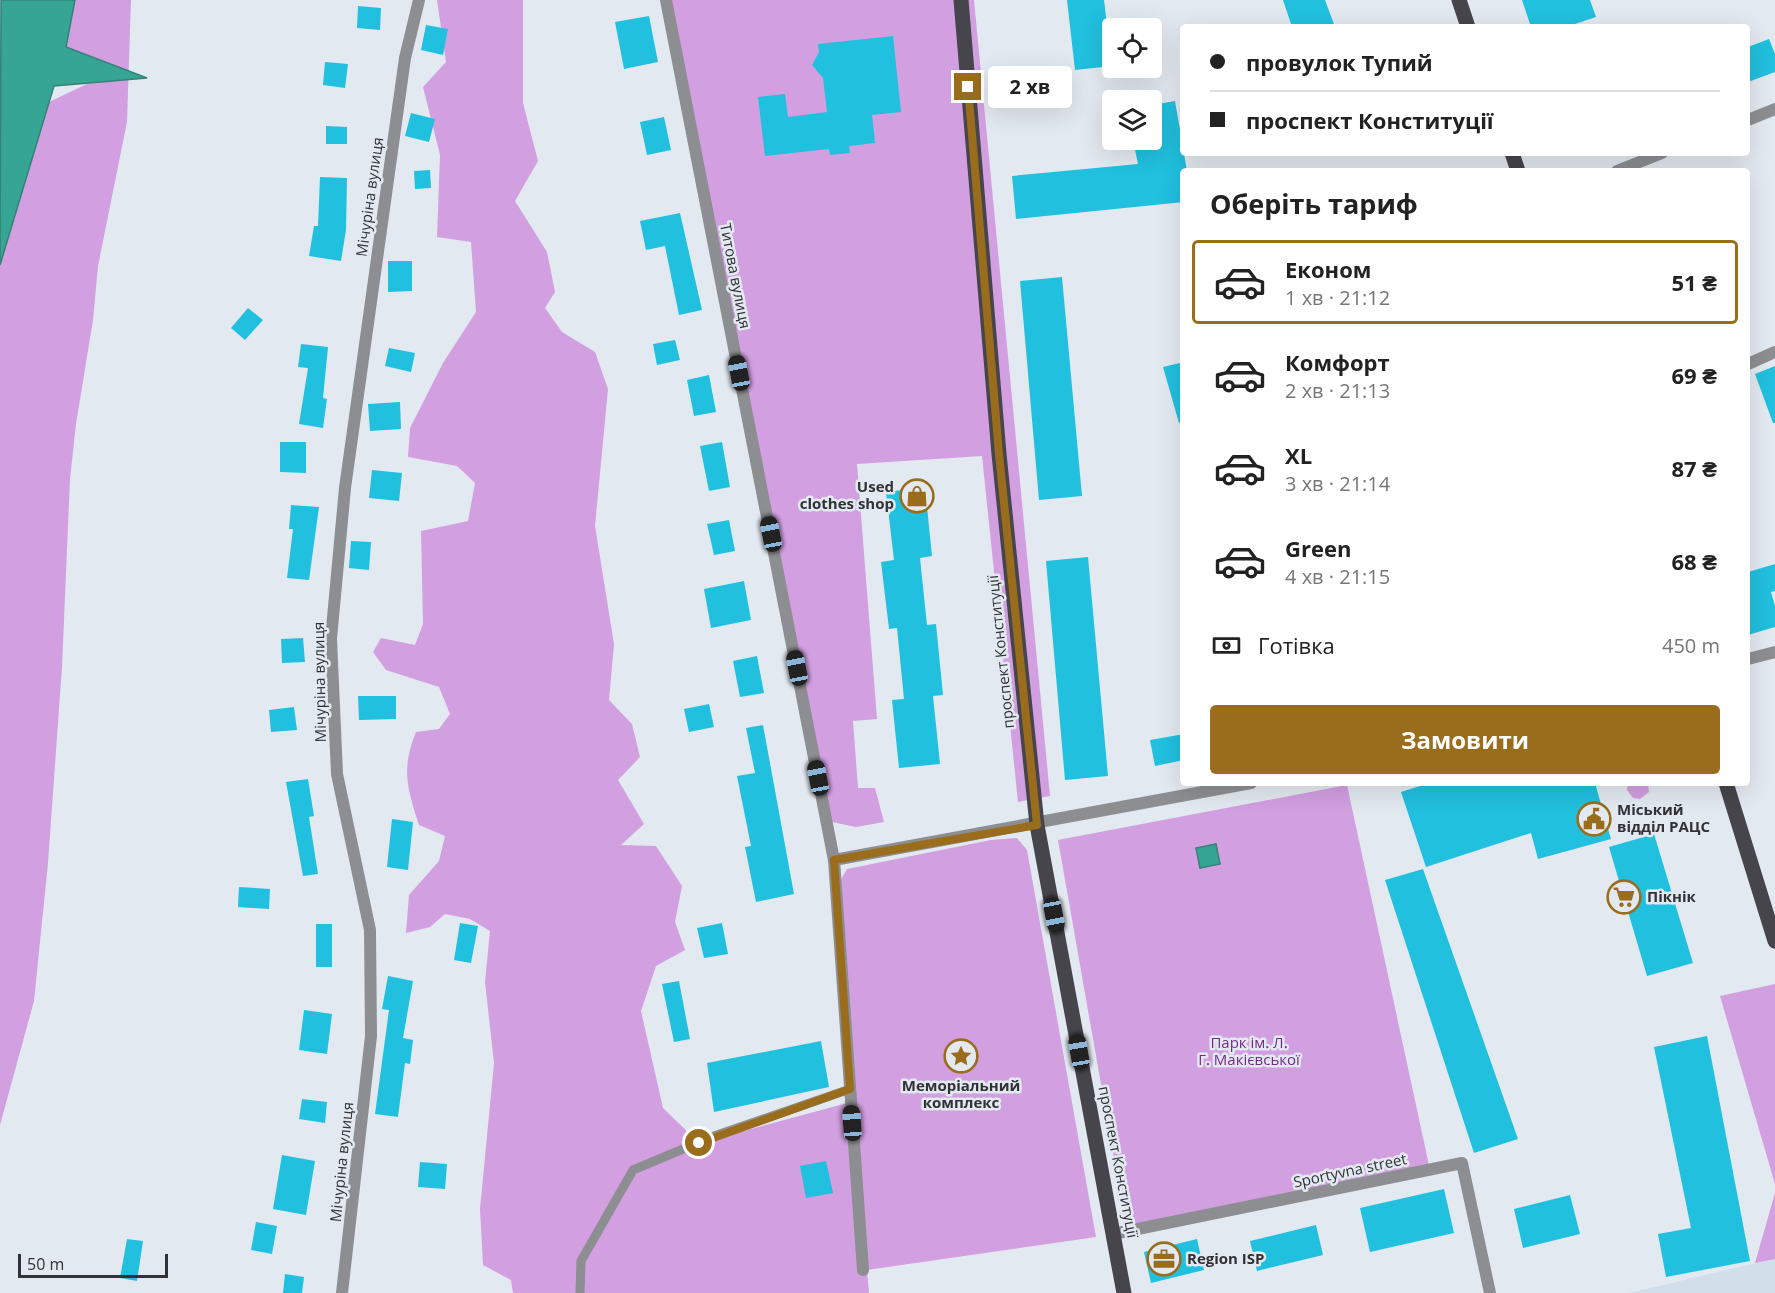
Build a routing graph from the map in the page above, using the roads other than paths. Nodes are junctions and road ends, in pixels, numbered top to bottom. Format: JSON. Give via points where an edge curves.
{"nodes":[{"id":1,"x":419,"y":0,"type":"edge"},
{"id":2,"x":666,"y":0,"type":"edge"},
{"id":3,"x":961,"y":0,"type":"edge"},
{"id":4,"x":1459,"y":0,"type":"edge"},
{"id":5,"x":1467,"y":24,"type":"edge"},
{"id":6,"x":1775,"y":109,"type":"edge"},
{"id":7,"x":1750,"y":119,"type":"edge"},
{"id":8,"x":1654,"y":156,"type":"edge"},
{"id":9,"x":1624,"y":168,"type":"edge"},
{"id":10,"x":1775,"y":352,"type":"edge"},
{"id":11,"x":1750,"y":363,"type":"edge"},
{"id":12,"x":1775,"y":652,"type":"edge"},
{"id":13,"x":1750,"y":658,"type":"edge"},
{"id":14,"x":1236,"y":786,"type":"edge"},
{"id":15,"x":1727,"y":786,"type":"edge"},
{"id":16,"x":1037,"y":825,"type":"junction"},
{"id":17,"x":834,"y":860,"type":"junction"},
{"id":18,"x":1775,"y":941,"type":"edge"},
{"id":19,"x":850,"y":1089,"type":"junction"},
{"id":20,"x":1113,"y":1234,"type":"junction"},
{"id":21,"x":863,"y":1270,"type":"dead end"},
{"id":22,"x":342,"y":1293,"type":"edge"},
{"id":23,"x":580,"y":1293,"type":"edge"},
{"id":24,"x":1124,"y":1293,"type":"edge"},
{"id":25,"x":1490,"y":1293,"type":"edge"}],
"edges":[{"from":1,"to":22,"type":"street","name":"Мічуріна вулиця","via":[[401,81],[345,488],[331,639],[337,774],[370,930],[371,1036]]},
{"from":2,"to":17,"type":"street","name":"Титова вулиця"},
{"from":3,"to":16,"type":"main road","name":"проспект Конституції","via":[[999,454]]},
{"from":4,"to":5,"type":"main road"},
{"from":6,"to":7,"type":"street"},
{"from":8,"to":9,"type":"street"},
{"from":10,"to":11,"type":"street"},
{"from":12,"to":13,"type":"street"},
{"from":14,"to":16,"type":"street"},
{"from":15,"to":18,"type":"main road"},
{"from":16,"to":17,"type":"street"},
{"from":16,"to":20,"type":"main road","name":"проспект Конституції"},
{"from":17,"to":19,"type":"street","name":"Титова вулиця"},
{"from":19,"to":21,"type":"street","name":"Титова вулиця"},
{"from":19,"to":23,"type":"lane","via":[[714,1136],[633,1170],[582,1261]]},
{"from":20,"to":24,"type":"main road","name":"проспект Конституції"},
{"from":20,"to":25,"type":"street","name":"Sportyvna street","via":[[1462,1163]]}]}
